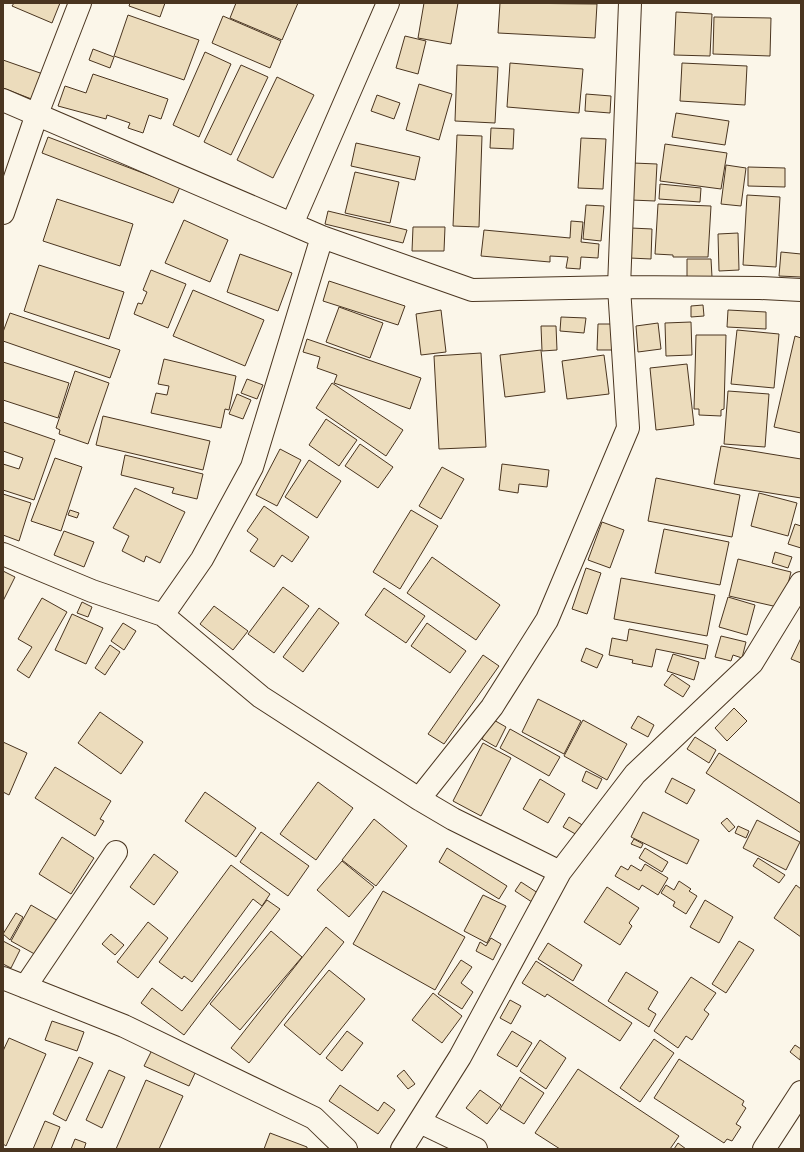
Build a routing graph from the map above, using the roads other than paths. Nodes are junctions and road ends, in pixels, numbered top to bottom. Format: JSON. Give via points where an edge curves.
{"nodes":[{"id":1,"x":80,"y":3,"type":"edge"},
{"id":2,"x":388,"y":3,"type":"edge"},
{"id":3,"x":630,"y":3,"type":"edge"},
{"id":4,"x":3,"y":100,"type":"edge"},
{"id":5,"x":37,"y":114,"type":"junction"},
{"id":6,"x":3,"y":213,"type":"edge"},
{"id":7,"x":292,"y":224,"type":"junction"},
{"id":8,"x":322,"y":237,"type":"junction"},
{"id":9,"x":619,"y":287,"type":"junction"},
{"id":10,"x":801,"y":290,"type":"edge"},
{"id":11,"x":3,"y":554,"type":"edge"},
{"id":12,"x":801,"y":583,"type":"edge"},
{"id":13,"x":163,"y":615,"type":"junction"},
{"id":14,"x":420,"y":799,"type":"junction"},
{"id":15,"x":116,"y":852,"type":"dead end"},
{"id":16,"x":560,"y":872,"type":"junction"},
{"id":17,"x":3,"y":978,"type":"edge"},
{"id":18,"x":25,"y":987,"type":"junction"},
{"id":19,"x":801,"y":1092,"type":"edge"},
{"id":20,"x":420,"y":1122,"type":"junction"},
{"id":21,"x":346,"y":1149,"type":"edge"},
{"id":22,"x":402,"y":1149,"type":"edge"},
{"id":23,"x":476,"y":1149,"type":"edge"},
{"id":24,"x":764,"y":1149,"type":"edge"}],
"edges":[{"from":1,"to":5,"type":"street"},
{"from":2,"to":7,"type":"street"},
{"from":3,"to":9,"type":"street"},
{"from":4,"to":5,"type":"street"},
{"from":5,"to":6,"type":"street"},
{"from":5,"to":7,"type":"street"},
{"from":7,"to":8,"type":"street"},
{"from":8,"to":9,"type":"street","via":[[472,290]]},
{"from":8,"to":13,"type":"street","via":[[252,467],[202,559]]},
{"from":9,"to":10,"type":"street"},
{"from":9,"to":14,"type":"street","via":[[628,428],[547,620],[492,707]]},
{"from":11,"to":13,"type":"street","via":[[92,591]]},
{"from":12,"to":16,"type":"street","via":[[752,663],[635,774]]},
{"from":13,"to":14,"type":"street","via":[[262,697]]},
{"from":14,"to":16,"type":"street"},
{"from":15,"to":18,"type":"street"},
{"from":16,"to":20,"type":"street","via":[[460,1057]]},
{"from":17,"to":18,"type":"street"},
{"from":18,"to":21,"type":"street","via":[[124,1026],[314,1118]]},
{"from":19,"to":24,"type":"street"},
{"from":20,"to":22,"type":"street"},
{"from":20,"to":23,"type":"street"}]}
